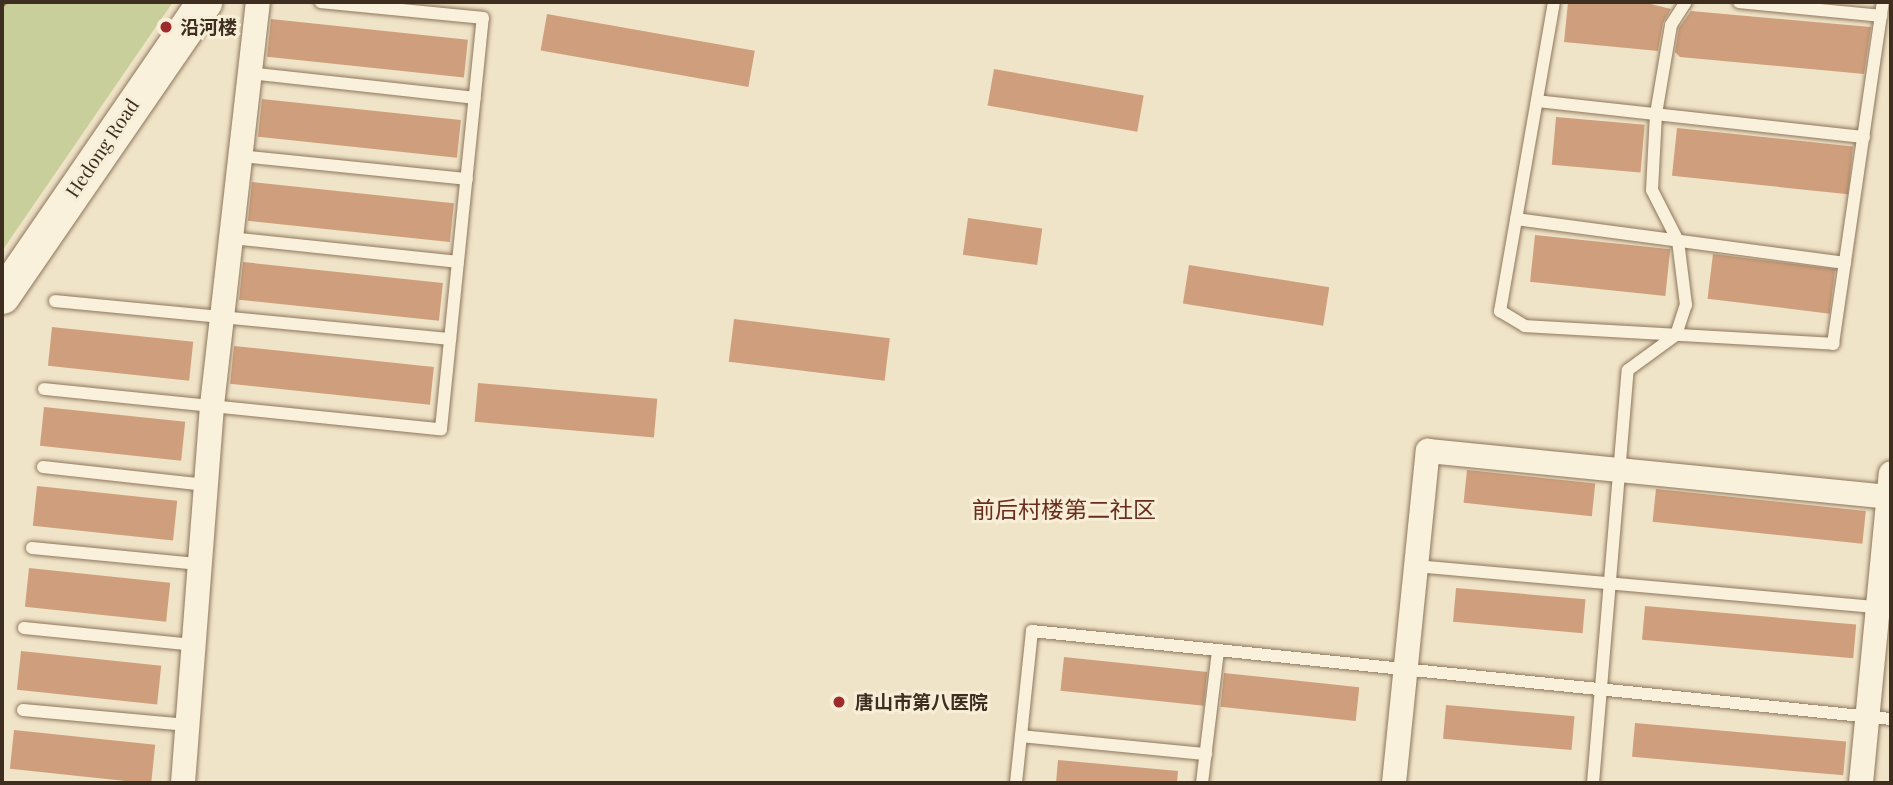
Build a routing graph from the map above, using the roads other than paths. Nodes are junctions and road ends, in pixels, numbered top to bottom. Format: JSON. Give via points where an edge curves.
{"nodes":[{"id":1,"x":204,"y":2,"type":"edge"},
{"id":2,"x":258,"y":2,"type":"edge"},
{"id":3,"x":321,"y":2,"type":"edge"},
{"id":4,"x":1554,"y":2,"type":"edge"},
{"id":5,"x":1686,"y":2,"type":"edge"},
{"id":6,"x":1740,"y":2,"type":"edge"},
{"id":7,"x":1883,"y":2,"type":"edge"},
{"id":8,"x":1881,"y":16,"type":"junction"},
{"id":9,"x":249,"y":73,"type":"junction"},
{"id":10,"x":475,"y":98,"type":"junction"},
{"id":11,"x":1537,"y":100,"type":"junction"},
{"id":12,"x":1656,"y":114,"type":"junction"},
{"id":13,"x":1864,"y":137,"type":"junction"},
{"id":14,"x":240,"y":156,"type":"junction"},
{"id":15,"x":467,"y":178,"type":"junction"},
{"id":16,"x":1516,"y":219,"type":"junction"},
{"id":17,"x":231,"y":238,"type":"junction"},
{"id":18,"x":1678,"y":241,"type":"junction"},
{"id":19,"x":458,"y":262,"type":"junction"},
{"id":20,"x":1845,"y":263,"type":"junction"},
{"id":21,"x":2,"y":296,"type":"edge"},
{"id":22,"x":55,"y":301,"type":"dead end"},
{"id":23,"x":222,"y":317,"type":"junction"},
{"id":24,"x":1676,"y":335,"type":"junction"},
{"id":25,"x":450,"y":339,"type":"junction"},
{"id":26,"x":44,"y":389,"type":"dead end"},
{"id":27,"x":212,"y":405,"type":"junction"},
{"id":28,"x":43,"y":467,"type":"dead end"},
{"id":29,"x":1620,"y":470,"type":"junction"},
{"id":30,"x":206,"y":485,"type":"junction"},
{"id":31,"x":1890,"y":489,"type":"edge"},
{"id":32,"x":32,"y":548,"type":"dead end"},
{"id":33,"x":199,"y":564,"type":"junction"},
{"id":34,"x":1416,"y":566,"type":"junction"},
{"id":35,"x":1610,"y":583,"type":"junction"},
{"id":36,"x":1885,"y":608,"type":"edge"},
{"id":37,"x":24,"y":628,"type":"dead end"},
{"id":38,"x":193,"y":645,"type":"junction"},
{"id":39,"x":1218,"y":650,"type":"junction"},
{"id":40,"x":1406,"y":670,"type":"junction"},
{"id":41,"x":1601,"y":690,"type":"junction"},
{"id":42,"x":23,"y":710,"type":"dead end"},
{"id":43,"x":1879,"y":717,"type":"edge"},
{"id":44,"x":187,"y":725,"type":"junction"},
{"id":45,"x":1021,"y":736,"type":"junction"},
{"id":46,"x":1206,"y":754,"type":"junction"},
{"id":47,"x":183,"y":783,"type":"edge"},
{"id":48,"x":1016,"y":783,"type":"edge"},
{"id":49,"x":1202,"y":783,"type":"edge"},
{"id":50,"x":1394,"y":783,"type":"edge"},
{"id":51,"x":1593,"y":783,"type":"edge"},
{"id":52,"x":1861,"y":783,"type":"edge"}],
"edges":[{"from":1,"to":21,"type":"street","name":"Hedong Road"},
{"from":2,"to":9,"type":"street"},
{"from":3,"to":10,"type":"lane","via":[[483,18]]},
{"from":4,"to":11,"type":"lane"},
{"from":5,"to":12,"type":"lane","via":[[1671,25]]},
{"from":6,"to":8,"type":"lane"},
{"from":7,"to":8,"type":"lane"},
{"from":8,"to":13,"type":"lane"},
{"from":9,"to":10,"type":"lane"},
{"from":9,"to":14,"type":"street"},
{"from":10,"to":15,"type":"lane"},
{"from":11,"to":12,"type":"lane"},
{"from":11,"to":16,"type":"lane"},
{"from":12,"to":13,"type":"lane"},
{"from":12,"to":18,"type":"lane","via":[[1652,190]]},
{"from":13,"to":20,"type":"lane"},
{"from":14,"to":15,"type":"lane"},
{"from":14,"to":17,"type":"street"},
{"from":15,"to":19,"type":"lane"},
{"from":16,"to":18,"type":"lane"},
{"from":16,"to":24,"type":"lane","via":[[1500,311],[1525,326]]},
{"from":17,"to":19,"type":"lane"},
{"from":17,"to":23,"type":"street"},
{"from":18,"to":20,"type":"lane"},
{"from":18,"to":24,"type":"lane","via":[[1686,304]]},
{"from":19,"to":25,"type":"lane"},
{"from":20,"to":24,"type":"lane","via":[[1833,344]]},
{"from":22,"to":23,"type":"lane"},
{"from":23,"to":25,"type":"lane"},
{"from":23,"to":27,"type":"street"},
{"from":24,"to":29,"type":"lane","via":[[1628,370]]},
{"from":25,"to":27,"type":"lane","via":[[441,429]]},
{"from":26,"to":27,"type":"lane"},
{"from":27,"to":30,"type":"street"},
{"from":28,"to":30,"type":"lane"},
{"from":29,"to":31,"type":"street"},
{"from":29,"to":34,"type":"street","via":[[1428,451]]},
{"from":29,"to":35,"type":"lane"},
{"from":30,"to":33,"type":"street"},
{"from":31,"to":36,"type":"street"},
{"from":32,"to":33,"type":"lane"},
{"from":33,"to":38,"type":"street"},
{"from":34,"to":35,"type":"lane"},
{"from":34,"to":40,"type":"street"},
{"from":35,"to":36,"type":"lane"},
{"from":35,"to":41,"type":"lane"},
{"from":36,"to":43,"type":"street"},
{"from":37,"to":38,"type":"lane"},
{"from":38,"to":44,"type":"street"},
{"from":39,"to":40,"type":"lane"},
{"from":39,"to":45,"type":"lane","via":[[1032,631]]},
{"from":39,"to":46,"type":"lane"},
{"from":40,"to":41,"type":"lane"},
{"from":40,"to":50,"type":"street"},
{"from":41,"to":43,"type":"lane"},
{"from":41,"to":51,"type":"lane"},
{"from":42,"to":44,"type":"lane"},
{"from":43,"to":52,"type":"street"},
{"from":44,"to":47,"type":"street"},
{"from":45,"to":46,"type":"lane"},
{"from":45,"to":48,"type":"lane"},
{"from":46,"to":49,"type":"lane"}]}
